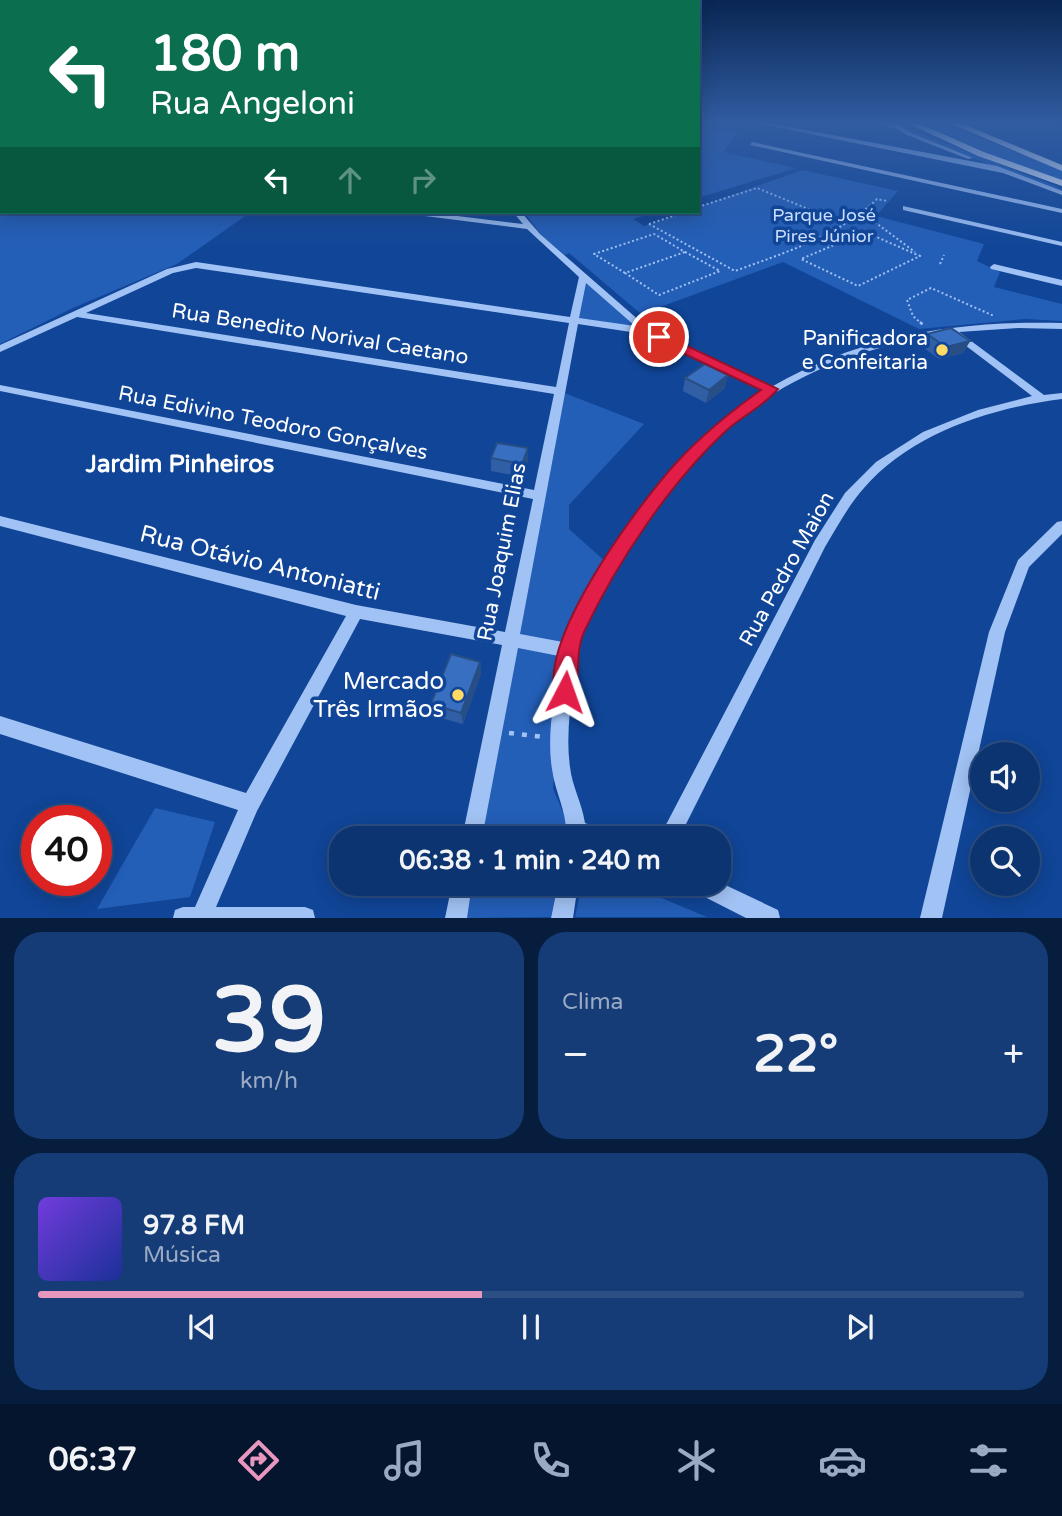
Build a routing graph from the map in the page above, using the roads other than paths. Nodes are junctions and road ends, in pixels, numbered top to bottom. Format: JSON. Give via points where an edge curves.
{"nodes":[{"id":1,"x":848,"y":165,"type":"edge"},
{"id":2,"x":975,"y":165,"type":"edge"},
{"id":3,"x":989,"y":165,"type":"edge"},
{"id":4,"x":1015,"y":165,"type":"edge"},
{"id":5,"x":1005,"y":171,"type":"junction"},
{"id":6,"x":1062,"y":183,"type":"edge"},
{"id":7,"x":1062,"y":193,"type":"edge"},
{"id":8,"x":906,"y":208,"type":"dead end"},
{"id":9,"x":1062,"y":211,"type":"edge"},
{"id":10,"x":426,"y":214,"type":"edge"},
{"id":11,"x":515,"y":214,"type":"edge"},
{"id":12,"x":519,"y":214,"type":"edge"},
{"id":13,"x":494,"y":222,"type":"junction"},
{"id":14,"x":529,"y":228,"type":"junction"},
{"id":15,"x":1062,"y":244,"type":"edge"},
{"id":16,"x":994,"y":267,"type":"dead end"},
{"id":17,"x":583,"y":276,"type":"junction"},
{"id":18,"x":1062,"y":284,"type":"edge"},
{"id":19,"x":76,"y":314,"type":"junction"},
{"id":20,"x":572,"y":320,"type":"junction"},
{"id":21,"x":1062,"y":326,"type":"edge"},
{"id":22,"x":646,"y":331,"type":"junction"},
{"id":23,"x":951,"y":331,"type":"junction"},
{"id":24,"x":0,"y":349,"type":"edge"},
{"id":25,"x":0,"y":388,"type":"edge"},
{"id":26,"x":771,"y":389,"type":"junction"},
{"id":27,"x":558,"y":391,"type":"junction"},
{"id":28,"x":1062,"y":396,"type":"edge"},
{"id":29,"x":1040,"y":397,"type":"junction"},
{"id":30,"x":538,"y":495,"type":"junction"},
{"id":31,"x":0,"y":522,"type":"edge"},
{"id":32,"x":1062,"y":526,"type":"edge"},
{"id":33,"x":356,"y":612,"type":"junction"},
{"id":34,"x":511,"y":639,"type":"junction"},
{"id":35,"x":567,"y":659,"type":"junction"},
{"id":36,"x":0,"y":725,"type":"edge"},
{"id":37,"x":250,"y":804,"type":"junction"},
{"id":38,"x":473,"y":826,"type":"edge"},
{"id":39,"x":574,"y":826,"type":"edge"},
{"id":40,"x":675,"y":826,"type":"edge"},
{"id":41,"x":461,"y":896,"type":"edge"},
{"id":42,"x":566,"y":896,"type":"edge"},
{"id":43,"x":724,"y":896,"type":"edge"},
{"id":44,"x":192,"y":917,"type":"edge"},
{"id":45,"x":305,"y":918,"type":"edge"},
{"id":46,"x":456,"y":918,"type":"edge"},
{"id":47,"x":562,"y":918,"type":"edge"},
{"id":48,"x":769,"y":918,"type":"edge"},
{"id":49,"x":931,"y":918,"type":"edge"}],
"edges":[{"from":1,"to":9,"type":"street"},
{"from":2,"to":5,"type":"street"},
{"from":3,"to":5,"type":"street"},
{"from":4,"to":6,"type":"main road"},
{"from":5,"to":7,"type":"street"},
{"from":8,"to":15,"type":"street"},
{"from":10,"to":13,"type":"street"},
{"from":11,"to":13,"type":"street"},
{"from":12,"to":14,"type":"street"},
{"from":13,"to":14,"type":"street"},
{"from":14,"to":17,"type":"street"},
{"from":16,"to":18,"type":"street"},
{"from":17,"to":20,"type":"street","name":"Rua Joaquim Elias"},
{"from":17,"to":22,"type":"street"},
{"from":19,"to":20,"type":"street","via":[[196,265]]},
{"from":19,"to":24,"type":"street"},
{"from":19,"to":27,"type":"street","name":"Rua Benedito Norival Caetano"},
{"from":20,"to":22,"type":"street"},
{"from":20,"to":27,"type":"street","name":"Rua Joaquim Elias"},
{"from":21,"to":23,"type":"street"},
{"from":22,"to":26,"type":"street"},
{"from":23,"to":26,"type":"street","via":[[868,346],[796,374]]},
{"from":23,"to":29,"type":"street"},
{"from":25,"to":30,"type":"street","name":"Rua Edivino Teodoro Gonçalves"},
{"from":26,"to":35,"type":"street","via":[[724,424],[680,469],[611,563],[573,633]]},
{"from":27,"to":30,"type":"street","name":"Rua Joaquim Elias"},
{"from":28,"to":29,"type":"street","name":"Rua Pedro Maion"},
{"from":29,"to":40,"type":"street","name":"Rua Pedro Maion","via":[[942,428],[902,450],[860,483],[824,538]]},
{"from":30,"to":34,"type":"street","name":"Rua Joaquim Elias"},
{"from":31,"to":33,"type":"street","name":"Rua Otávio Antoniatti"},
{"from":32,"to":49,"type":"street","via":[[1023,564],[998,632]]},
{"from":33,"to":34,"type":"street","name":"Rua Otávio Antoniatti"},
{"from":33,"to":37,"type":"street"},
{"from":34,"to":35,"type":"street","name":"Rua Otávio Antoniatti"},
{"from":34,"to":38,"type":"street","name":"Rua Joaquim Elias"},
{"from":35,"to":39,"type":"street","via":[[561,740],[563,786]]},
{"from":36,"to":37,"type":"street"},
{"from":37,"to":44,"type":"street"},
{"from":41,"to":46,"type":"street"},
{"from":42,"to":47,"type":"street"},
{"from":43,"to":48,"type":"street"},
{"from":44,"to":45,"type":"street"}]}
